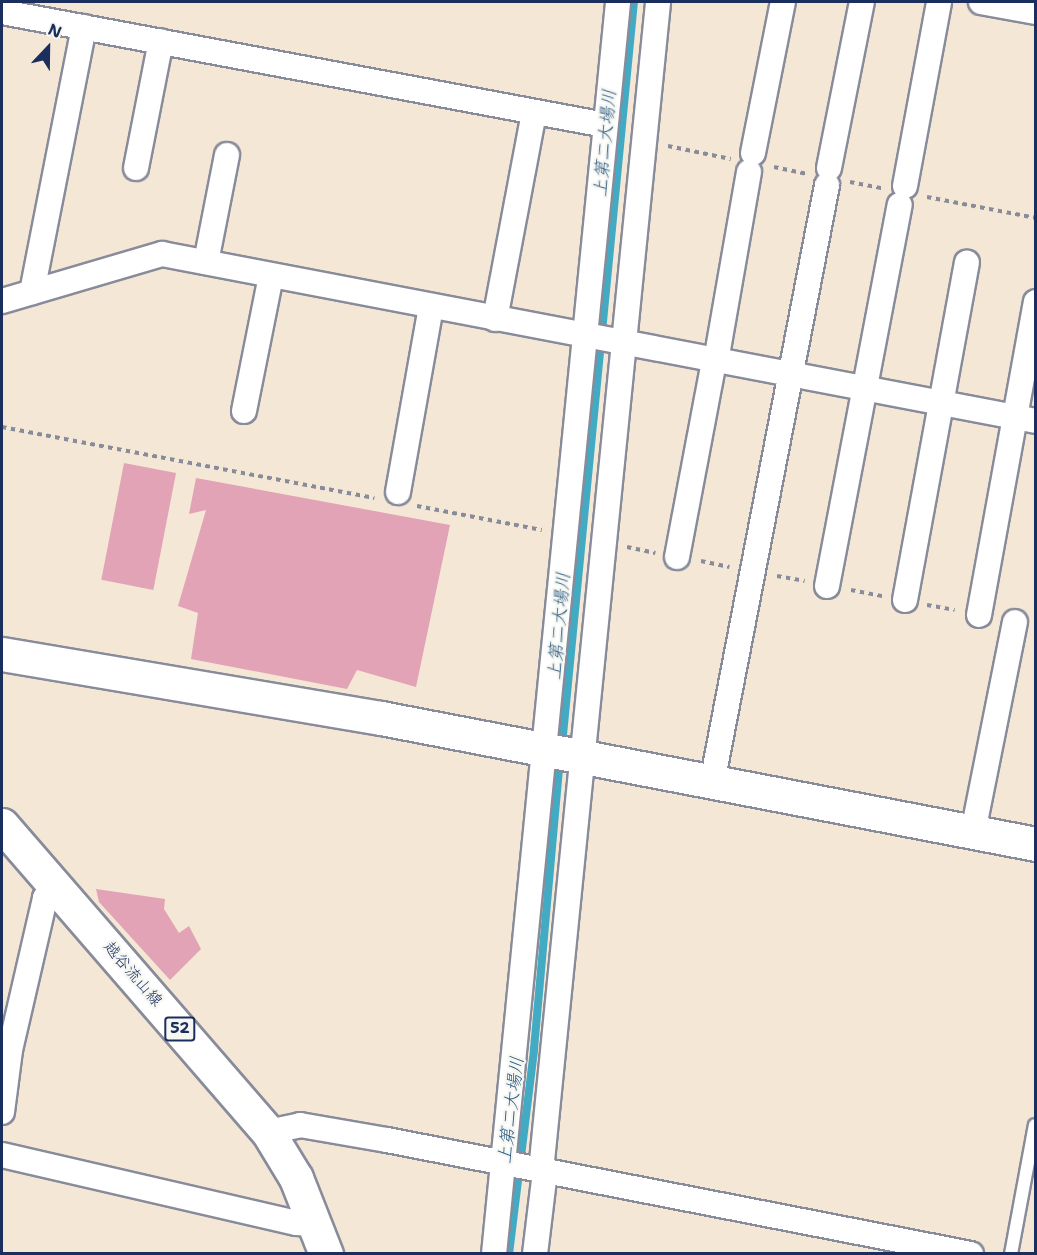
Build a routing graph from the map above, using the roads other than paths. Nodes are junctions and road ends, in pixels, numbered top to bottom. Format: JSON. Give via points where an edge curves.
{"nodes":[{"id":1,"x":618,"y":2,"type":"edge"},
{"id":2,"x":658,"y":2,"type":"edge"},
{"id":3,"x":783,"y":2,"type":"edge"},
{"id":4,"x":862,"y":2,"type":"edge"},
{"id":5,"x":939,"y":2,"type":"edge"},
{"id":6,"x":981,"y":2,"type":"edge"},
{"id":7,"x":2,"y":12,"type":"edge"},
{"id":8,"x":1035,"y":12,"type":"edge"},
{"id":9,"x":84,"y":27,"type":"junction"},
{"id":10,"x":161,"y":41,"type":"junction"},
{"id":11,"x":534,"y":113,"type":"junction"},
{"id":12,"x":605,"y":125,"type":"junction"},
{"id":13,"x":227,"y":155,"type":"dead end"},
{"id":14,"x":135,"y":168,"type":"dead end"},
{"id":15,"x":206,"y":262,"type":"junction"},
{"id":16,"x":967,"y":263,"type":"dead end"},
{"id":17,"x":271,"y":276,"type":"junction"},
{"id":18,"x":32,"y":292,"type":"junction"},
{"id":19,"x":2,"y":301,"type":"edge"},
{"id":20,"x":1035,"y":302,"type":"edge"},
{"id":21,"x":431,"y":307,"type":"junction"},
{"id":22,"x":495,"y":319,"type":"junction"},
{"id":23,"x":586,"y":336,"type":"junction"},
{"id":24,"x":626,"y":344,"type":"junction"},
{"id":25,"x":715,"y":361,"type":"junction"},
{"id":26,"x":790,"y":375,"type":"junction"},
{"id":27,"x":865,"y":389,"type":"junction"},
{"id":28,"x":938,"y":404,"type":"junction"},
{"id":29,"x":244,"y":411,"type":"dead end"},
{"id":30,"x":1025,"y":419,"type":"edge"},
{"id":31,"x":395,"y":499,"type":"road end"},
{"id":32,"x":677,"y":557,"type":"dead end"},
{"id":33,"x":827,"y":586,"type":"dead end"},
{"id":34,"x":905,"y":600,"type":"dead end"},
{"id":35,"x":979,"y":615,"type":"dead end"},
{"id":36,"x":1015,"y":622,"type":"dead end"},
{"id":37,"x":2,"y":654,"type":"edge"},
{"id":38,"x":543,"y":750,"type":"junction"},
{"id":39,"x":583,"y":760,"type":"junction"},
{"id":40,"x":712,"y":783,"type":"junction"},
{"id":41,"x":2,"y":825,"type":"edge"},
{"id":42,"x":973,"y":832,"type":"junction"},
{"id":43,"x":1035,"y":844,"type":"edge"},
{"id":44,"x":57,"y":888,"type":"junction"},
{"id":45,"x":2,"y":1112,"type":"edge"},
{"id":46,"x":1035,"y":1125,"type":"edge"},
{"id":47,"x":268,"y":1132,"type":"junction"},
{"id":48,"x":2,"y":1155,"type":"edge"},
{"id":49,"x":502,"y":1163,"type":"junction"},
{"id":50,"x":543,"y":1171,"type":"junction"},
{"id":51,"x":321,"y":1239,"type":"edge"},
{"id":52,"x":494,"y":1254,"type":"edge"},
{"id":53,"x":535,"y":1254,"type":"edge"},
{"id":54,"x":971,"y":1254,"type":"edge"},
{"id":55,"x":1011,"y":1254,"type":"edge"}],
"edges":[{"from":1,"to":12,"type":"street"},
{"from":2,"to":24,"type":"street"},
{"from":3,"to":25,"type":"street"},
{"from":4,"to":26,"type":"street"},
{"from":5,"to":27,"type":"street"},
{"from":6,"to":8,"type":"street"},
{"from":7,"to":9,"type":"street"},
{"from":9,"to":10,"type":"street"},
{"from":9,"to":18,"type":"street"},
{"from":10,"to":11,"type":"street"},
{"from":10,"to":14,"type":"street"},
{"from":11,"to":12,"type":"street"},
{"from":11,"to":22,"type":"street"},
{"from":12,"to":23,"type":"street"},
{"from":13,"to":15,"type":"street"},
{"from":15,"to":17,"type":"street"},
{"from":15,"to":18,"type":"street","via":[[162,254]]},
{"from":16,"to":28,"type":"street"},
{"from":17,"to":21,"type":"street"},
{"from":17,"to":29,"type":"street"},
{"from":18,"to":19,"type":"street"},
{"from":20,"to":30,"type":"street"},
{"from":21,"to":22,"type":"street"},
{"from":21,"to":31,"type":"street"},
{"from":22,"to":23,"type":"street"},
{"from":23,"to":24,"type":"street"},
{"from":23,"to":38,"type":"street"},
{"from":24,"to":25,"type":"street"},
{"from":24,"to":39,"type":"street"},
{"from":25,"to":26,"type":"street"},
{"from":25,"to":32,"type":"street"},
{"from":26,"to":27,"type":"street"},
{"from":26,"to":40,"type":"street"},
{"from":27,"to":28,"type":"street"},
{"from":27,"to":33,"type":"street"},
{"from":28,"to":30,"type":"street"},
{"from":28,"to":34,"type":"street"},
{"from":30,"to":35,"type":"street"},
{"from":36,"to":42,"type":"street"},
{"from":37,"to":38,"type":"street"},
{"from":38,"to":39,"type":"street"},
{"from":38,"to":49,"type":"street"},
{"from":39,"to":40,"type":"street"},
{"from":39,"to":50,"type":"street"},
{"from":40,"to":42,"type":"street"},
{"from":41,"to":44,"type":"street","name":"越谷流山線","number":"52"},
{"from":42,"to":43,"type":"street"},
{"from":44,"to":45,"type":"street","via":[[45,898],[10,1050]]},
{"from":44,"to":47,"type":"street","name":"越谷流山線","number":"52"},
{"from":46,"to":55,"type":"lane"},
{"from":47,"to":49,"type":"street","via":[[300,1125]]},
{"from":47,"to":51,"type":"street","name":"越谷流山線","number":"52","via":[[296,1178]]},
{"from":48,"to":51,"type":"street","via":[[296,1223]]},
{"from":49,"to":50,"type":"street"},
{"from":49,"to":52,"type":"street"},
{"from":50,"to":53,"type":"street"},
{"from":50,"to":54,"type":"street"}]}
